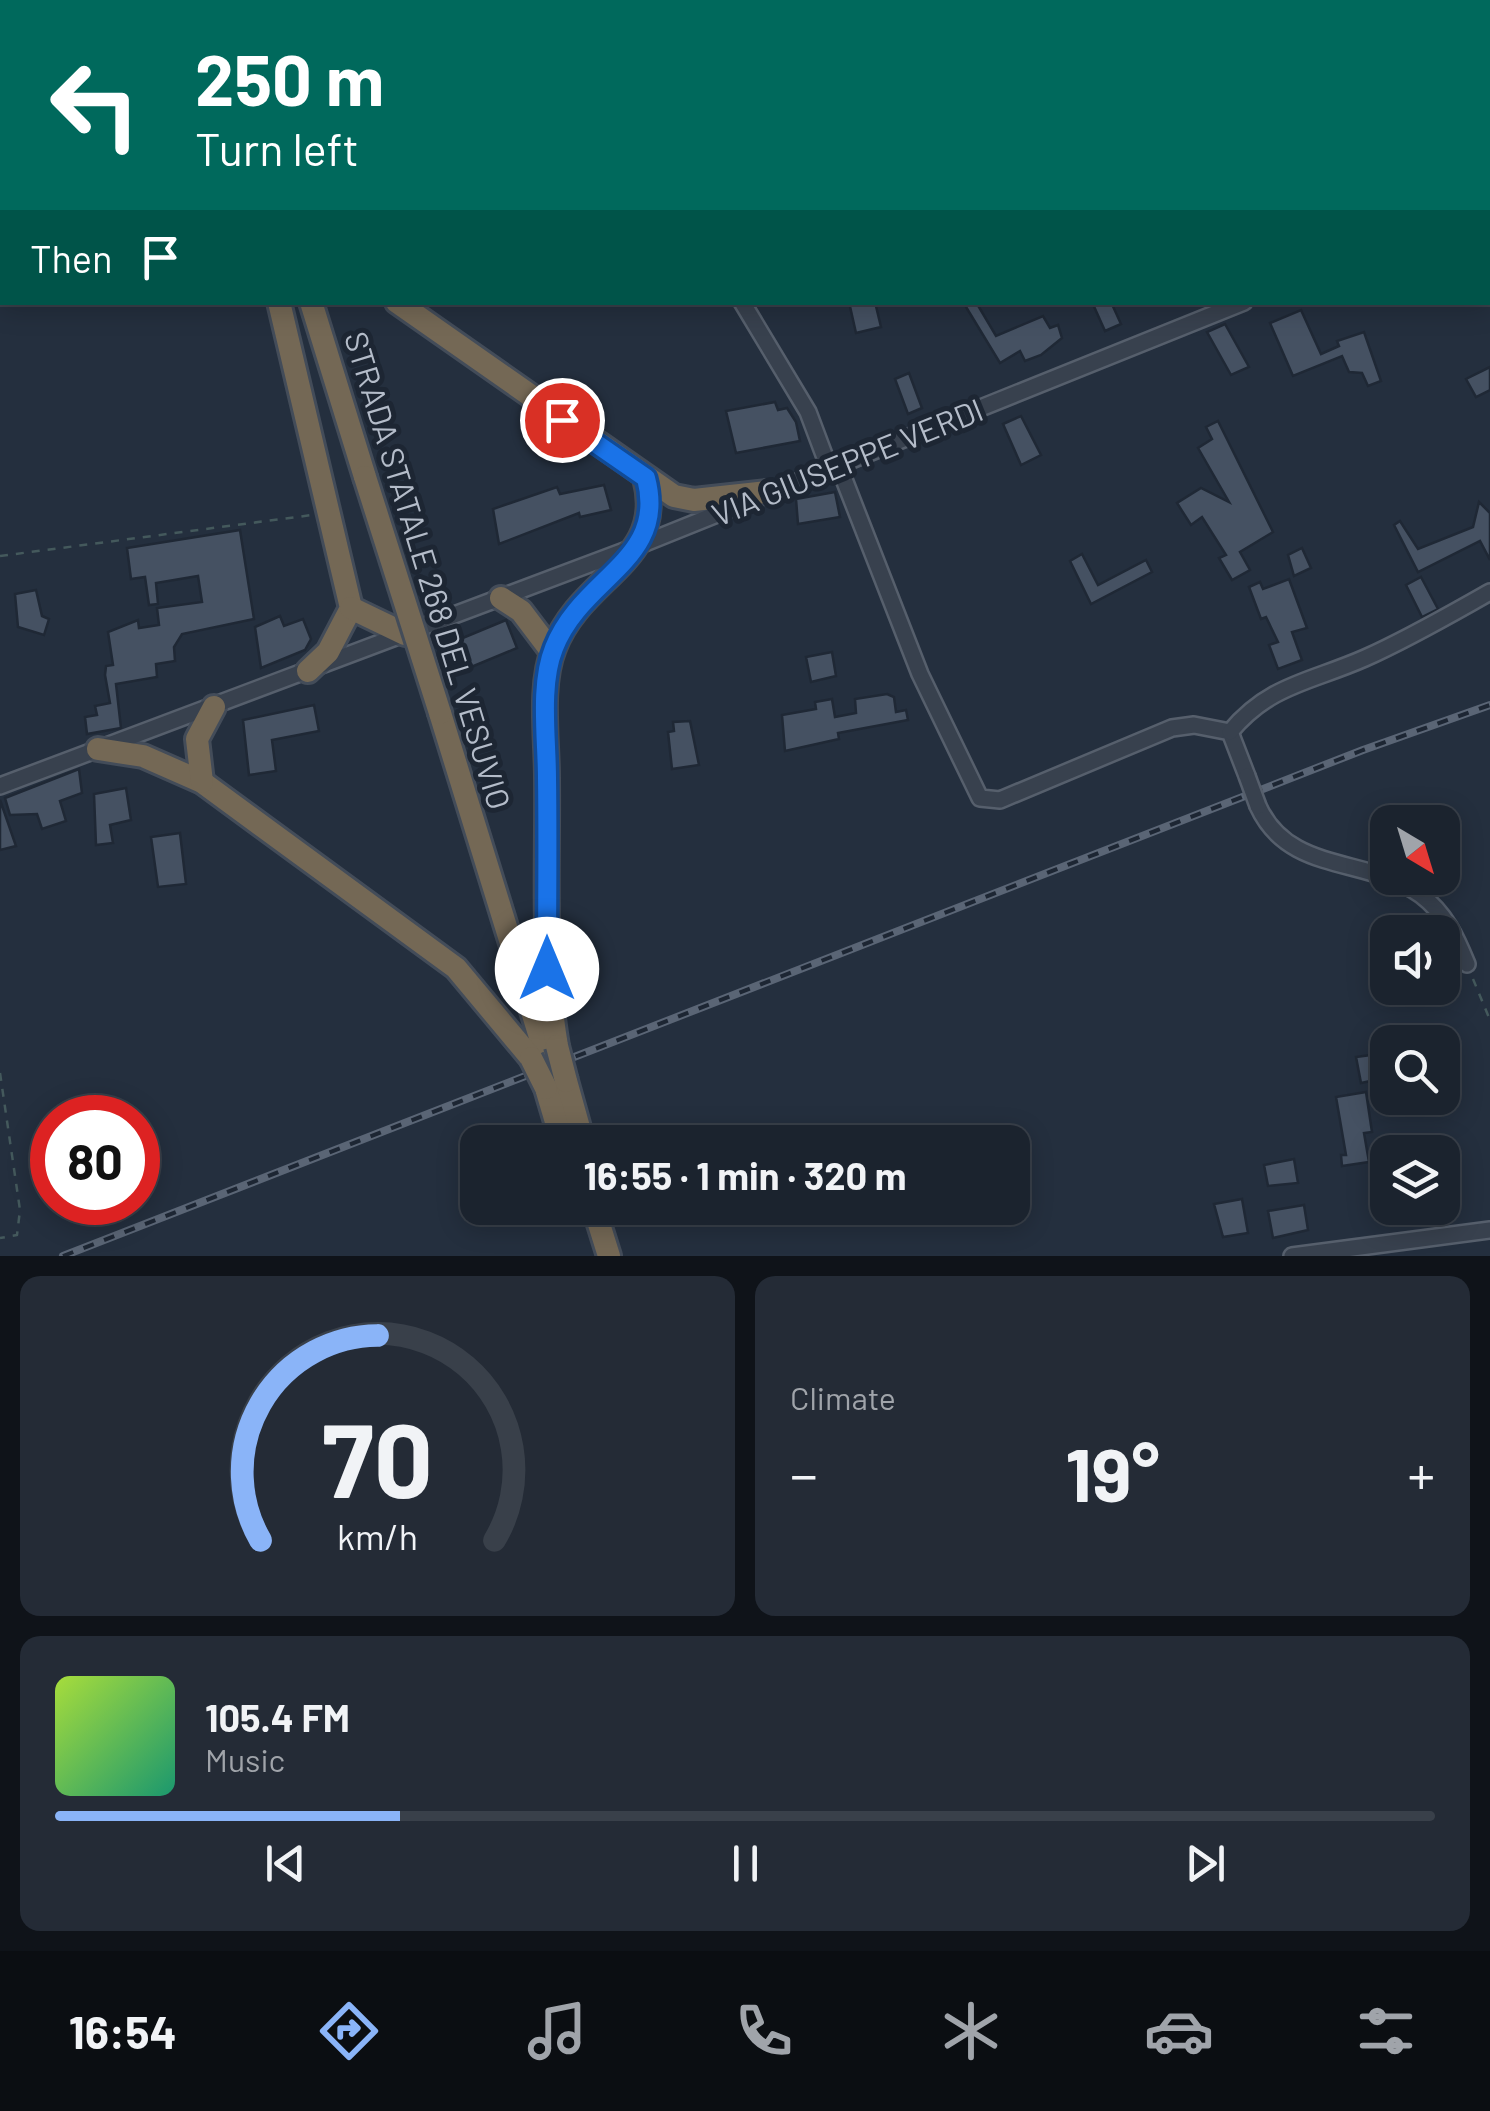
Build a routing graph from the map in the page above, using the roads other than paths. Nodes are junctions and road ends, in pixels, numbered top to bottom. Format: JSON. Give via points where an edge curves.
{"nodes":[{"id":1,"x":280,"y":305,"type":"edge"},
{"id":2,"x":311,"y":305,"type":"edge"},
{"id":3,"x":401,"y":305,"type":"edge"},
{"id":4,"x":744,"y":305,"type":"edge"},
{"id":5,"x":1236,"y":305,"type":"edge"},
{"id":6,"x":834,"y":466,"type":"junction"},
{"id":7,"x":646,"y":478,"type":"junction"},
{"id":8,"x":766,"y":492,"type":"junction"},
{"id":9,"x":640,"y":545,"type":"junction"},
{"id":10,"x":1490,"y":592,"type":"edge"},
{"id":11,"x":501,"y":598,"type":"junction"},
{"id":12,"x":350,"y":608,"type":"junction"},
{"id":13,"x":405,"y":634,"type":"junction"},
{"id":14,"x":552,"y":652,"type":"junction"},
{"id":15,"x":308,"y":672,"type":"junction"},
{"id":16,"x":214,"y":707,"type":"junction"},
{"id":17,"x":1230,"y":732,"type":"junction"},
{"id":18,"x":98,"y":749,"type":"junction"},
{"id":19,"x":202,"y":782,"type":"junction"},
{"id":20,"x":0,"y":786,"type":"edge"},
{"id":21,"x":1467,"y":964,"type":"road end"},
{"id":22,"x":544,"y":1052,"type":"junction"},
{"id":23,"x":556,"y":1085,"type":"junction"},
{"id":24,"x":560,"y":1125,"type":"edge"},
{"id":25,"x":569,"y":1125,"type":"edge"},
{"id":26,"x":574,"y":1125,"type":"edge"},
{"id":27,"x":598,"y":1225,"type":"edge"},
{"id":28,"x":1490,"y":1230,"type":"edge"},
{"id":29,"x":608,"y":1252,"type":"edge"},
{"id":30,"x":1292,"y":1256,"type":"edge"}],
"edges":[{"from":1,"to":12,"type":"highway"},
{"from":2,"to":22,"type":"highway","name":"STRADA STATALE 268 DEL VESUVIO","bridge":true},
{"from":3,"to":7,"type":"highway"},
{"from":4,"to":6,"type":"street"},
{"from":5,"to":6,"type":"street","name":"VIA GIUSEPPE VERDI"},
{"from":6,"to":8,"type":"street","name":"VIA GIUSEPPE VERDI"},
{"from":6,"to":17,"type":"street","via":[[920,674],[980,798],[1000,800],[1172,728]]},
{"from":7,"to":8,"type":"highway","via":[[694,500]]},
{"from":7,"to":9,"type":"highway","via":[[652,507]]},
{"from":8,"to":9,"type":"street","name":"VIA GIUSEPPE VERDI"},
{"from":9,"to":11,"type":"street","name":"VIA GIUSEPPE VERDI"},
{"from":9,"to":14,"type":"highway","via":[[590,590]]},
{"from":10,"to":17,"type":"street","via":[[1362,660],[1259,700]]},
{"from":11,"to":13,"type":"street","name":"VIA GIUSEPPE VERDI"},
{"from":11,"to":14,"type":"highway","via":[[522,611]]},
{"from":12,"to":13,"type":"highway"},
{"from":12,"to":15,"type":"highway","via":[[328,652]]},
{"from":13,"to":15,"type":"street","name":"VIA GIUSEPPE VERDI"},
{"from":14,"to":22,"type":"highway"},
{"from":15,"to":16,"type":"street","name":"VIA GIUSEPPE VERDI"},
{"from":16,"to":18,"type":"street","name":"VIA GIUSEPPE VERDI"},
{"from":16,"to":19,"type":"highway","via":[[197,738]]},
{"from":17,"to":21,"type":"street","bridge":true,"via":[[1274,834],[1297,852],[1393,880],[1423,896],[1452,927]]},
{"from":18,"to":19,"type":"highway","via":[[143,756]]},
{"from":18,"to":20,"type":"street","name":"VIA GIUSEPPE VERDI"},
{"from":19,"to":22,"type":"highway","via":[[456,968]]},
{"from":22,"to":23,"type":"highway","bridge":true},
{"from":23,"to":24,"type":"highway"},
{"from":23,"to":25,"type":"highway"},
{"from":23,"to":26,"type":"highway"},
{"from":27,"to":29,"type":"highway"},
{"from":28,"to":30,"type":"street"}]}
